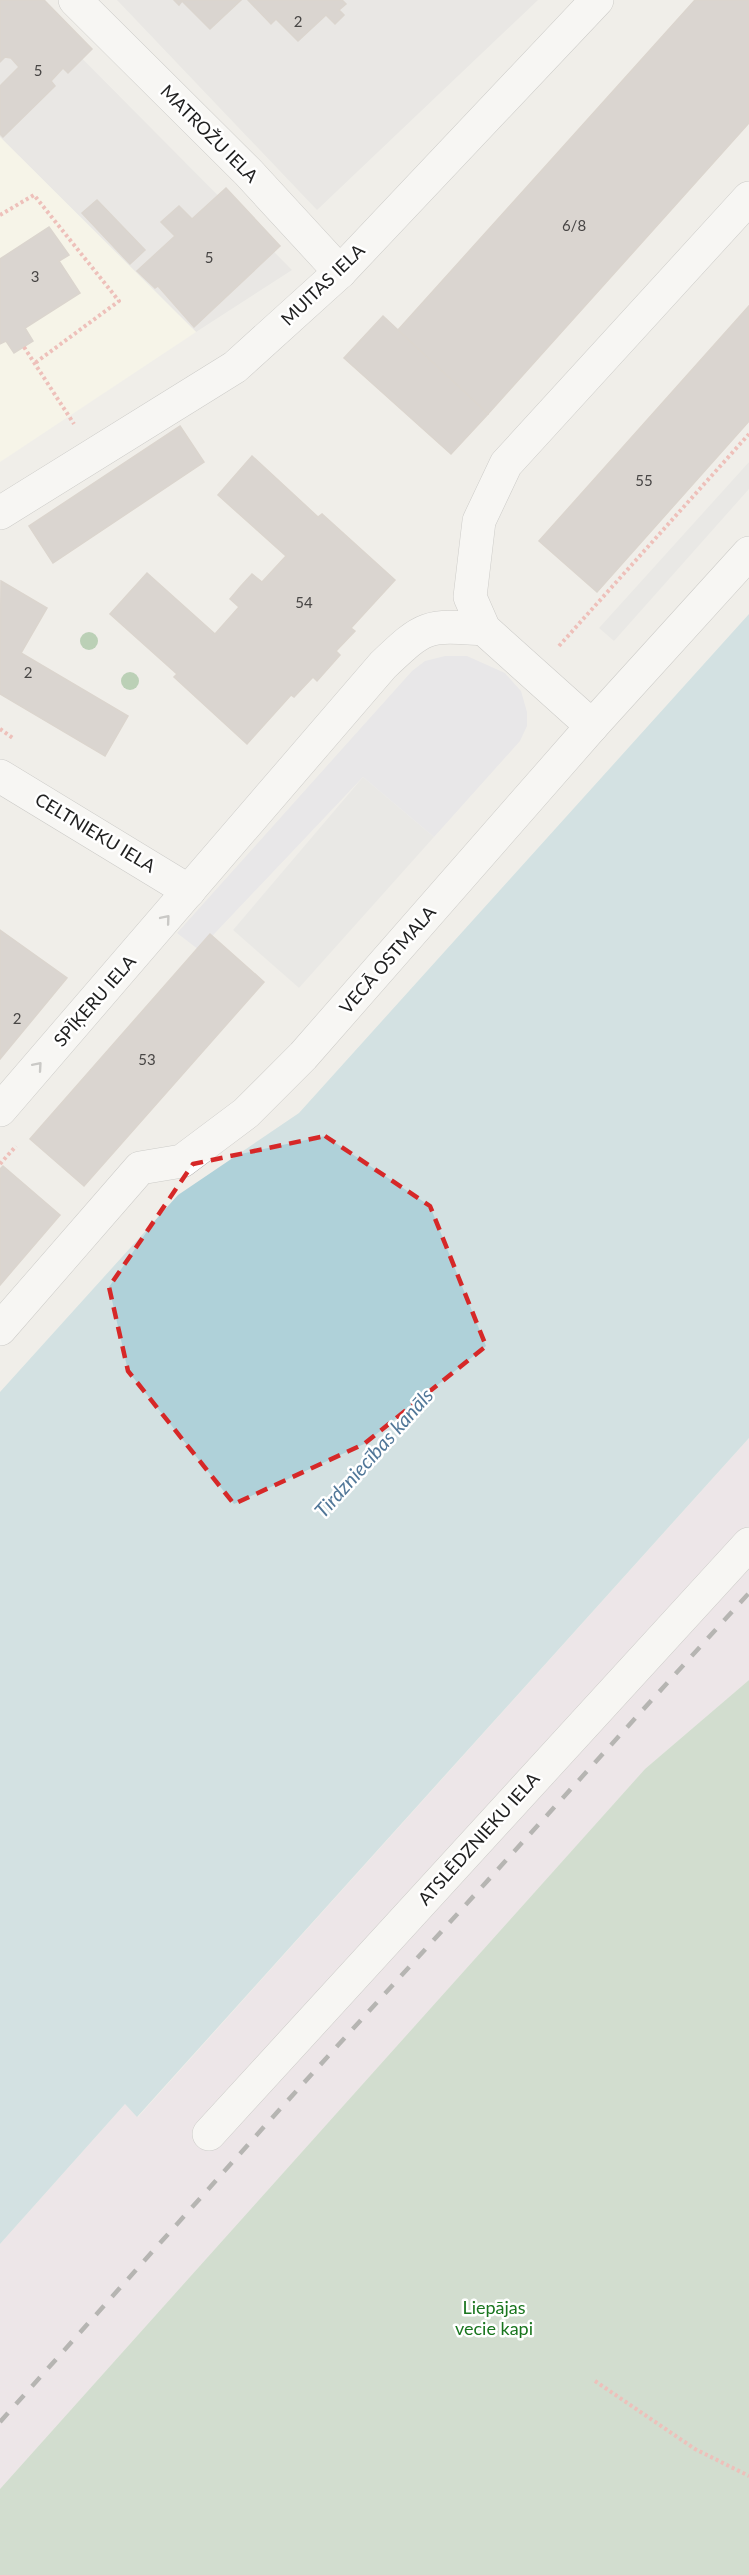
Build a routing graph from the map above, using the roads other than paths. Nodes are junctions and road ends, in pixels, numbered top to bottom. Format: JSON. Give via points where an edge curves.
{"nodes":[{"id":1,"x":75,"y":0,"type":"edge"},
{"id":2,"x":597,"y":0,"type":"edge"},
{"id":3,"x":749,"y":198,"type":"edge"},
{"id":4,"x":339,"y":272,"type":"junction"},
{"id":5,"x":0,"y":513,"type":"edge"},
{"id":6,"x":749,"y":553,"type":"edge"},
{"id":7,"x":484,"y":629,"type":"junction"},
{"id":8,"x":592,"y":726,"type":"junction"},
{"id":9,"x":0,"y":776,"type":"edge"},
{"id":10,"x":189,"y":891,"type":"junction"},
{"id":11,"x":0,"y":1110,"type":"edge"},
{"id":12,"x":0,"y":1329,"type":"edge"},
{"id":13,"x":749,"y":1544,"type":"edge"},
{"id":14,"x":209,"y":2134,"type":"dead end"}],
"edges":[{"from":1,"to":4,"type":"street","name":"MATROŽU IELA","via":[[248,172]]},
{"from":2,"to":4,"type":"street","name":"MUITAS IELA"},
{"from":3,"to":7,"type":"street","via":[[506,464],[479,521],[470,597]]},
{"from":4,"to":5,"type":"street","name":"MUITAS IELA","via":[[235,367]]},
{"from":6,"to":8,"type":"street","name":"VECĀ OSTMALA"},
{"from":7,"to":8,"type":"street"},
{"from":7,"to":10,"type":"street","name":"SPĪĶERU IELA","via":[[440,626],[415,634],[382,665]]},
{"from":8,"to":12,"type":"street","name":"VECĀ OSTMALA","via":[[303,1056],[246,1113],[182,1161],[140,1168]]},
{"from":9,"to":10,"type":"street","name":"CELTNIEKU IELA"},
{"from":11,"to":10,"type":"street","name":"SPĪĶERU IELA","one_way":true},
{"from":13,"to":14,"type":"street","name":"ATSLĒDZNIEKU IELA"}]}
